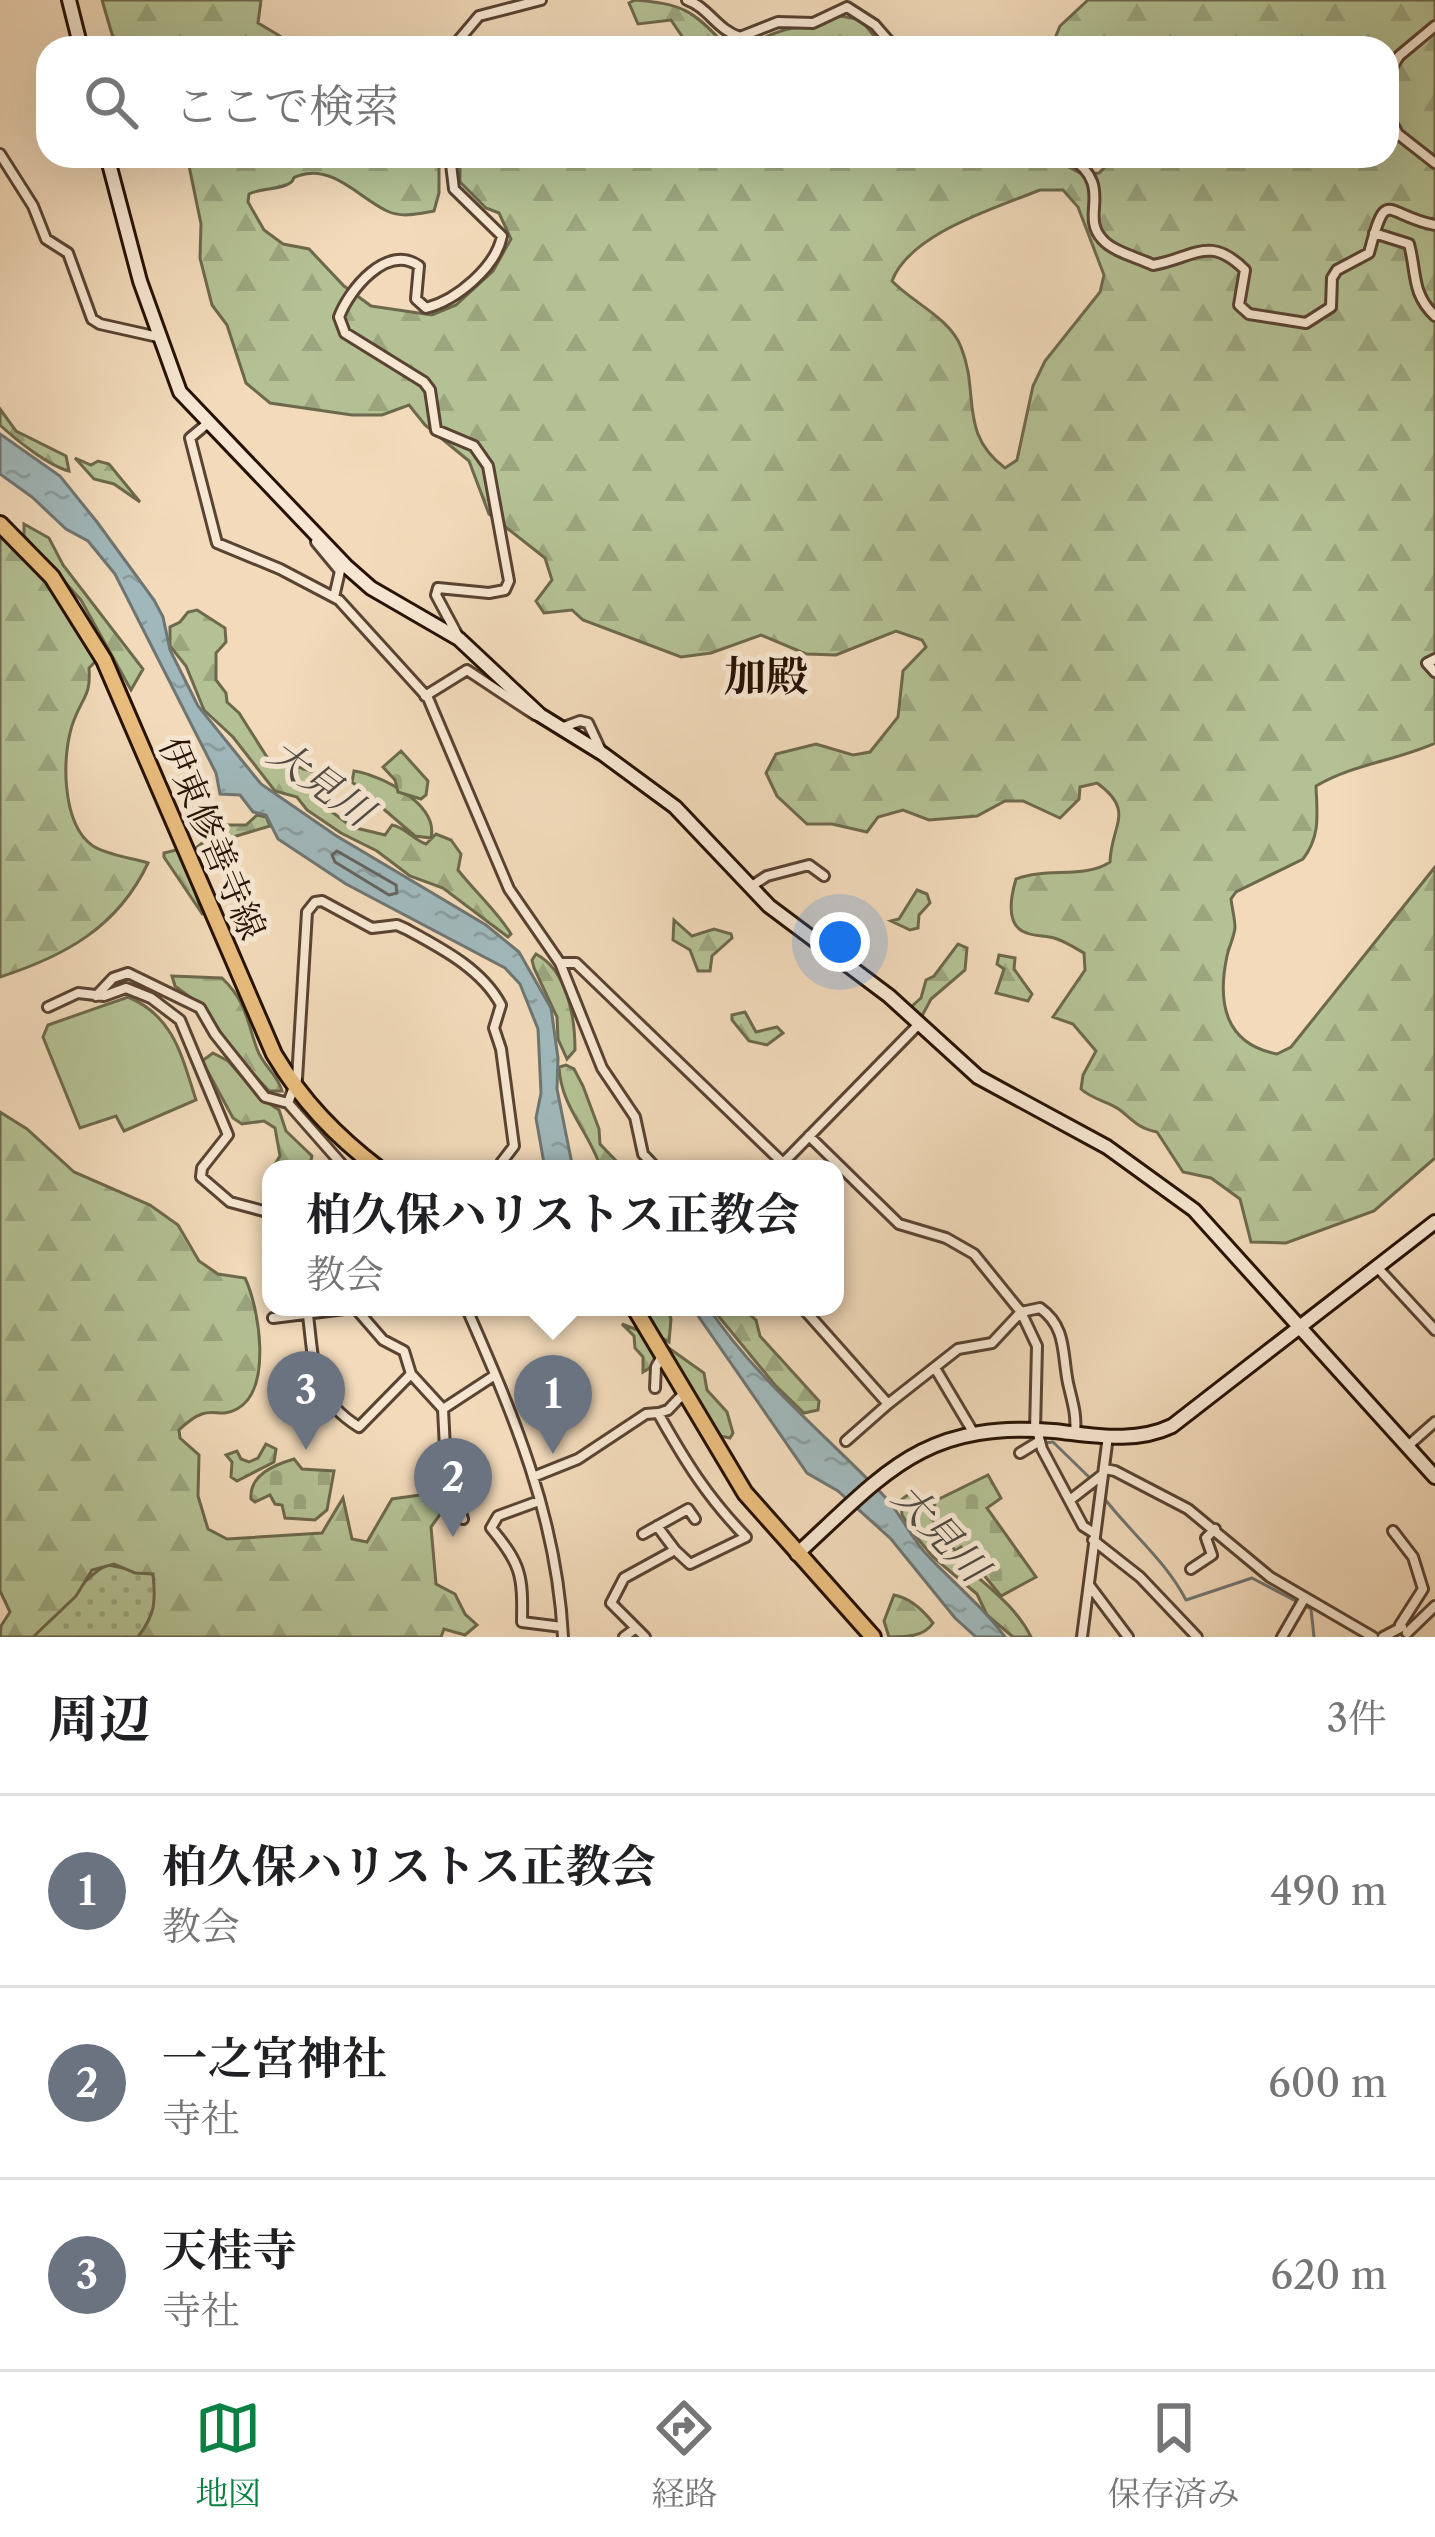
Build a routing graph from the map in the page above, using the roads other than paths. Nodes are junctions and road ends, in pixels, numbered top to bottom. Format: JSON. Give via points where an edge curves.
{"nodes":[{"id":1,"x":69,"y":0,"type":"edge"},
{"id":2,"x":541,"y":0,"type":"edge"},
{"id":3,"x":687,"y":0,"type":"edge"},
{"id":4,"x":1435,"y":26,"type":"edge"},
{"id":5,"x":78,"y":36,"type":"edge"},
{"id":6,"x":462,"y":36,"type":"edge"},
{"id":7,"x":737,"y":36,"type":"edge"},
{"id":8,"x":743,"y":36,"type":"edge"},
{"id":9,"x":885,"y":36,"type":"edge"},
{"id":10,"x":1399,"y":56,"type":"edge"},
{"id":11,"x":1399,"y":134,"type":"edge"},
{"id":12,"x":0,"y":154,"type":"edge"},
{"id":13,"x":1435,"y":163,"type":"edge"},
{"id":14,"x":110,"y":168,"type":"edge"},
{"id":15,"x":451,"y":168,"type":"edge"},
{"id":16,"x":1084,"y":168,"type":"edge"},
{"id":17,"x":1435,"y":225,"type":"edge"},
{"id":18,"x":1374,"y":233,"type":"junction"},
{"id":19,"x":1435,"y":316,"type":"edge"},
{"id":20,"x":158,"y":337,"type":"junction"},
{"id":21,"x":208,"y":423,"type":"junction"},
{"id":22,"x":0,"y":524,"type":"edge"},
{"id":23,"x":314,"y":532,"type":"junction"},
{"id":24,"x":334,"y":597,"type":"junction"},
{"id":25,"x":459,"y":639,"type":"junction"},
{"id":26,"x":1435,"y":659,"type":"edge"},
{"id":27,"x":1435,"y":672,"type":"edge"},
{"id":28,"x":425,"y":696,"type":"junction"},
{"id":29,"x":542,"y":717,"type":"junction"},
{"id":30,"x":824,"y":876,"type":"dead end"},
{"id":31,"x":750,"y":887,"type":"junction"},
{"id":32,"x":560,"y":963,"type":"junction"},
{"id":33,"x":96,"y":996,"type":"junction"},
{"id":34,"x":48,"y":1007,"type":"dead end"},
{"id":35,"x":919,"y":1024,"type":"junction"},
{"id":36,"x":291,"y":1096,"type":"junction"},
{"id":37,"x":809,"y":1136,"type":"junction"},
{"id":38,"x":339,"y":1160,"type":"edge"},
{"id":39,"x":367,"y":1160,"type":"edge"},
{"id":40,"x":503,"y":1160,"type":"edge"},
{"id":41,"x":649,"y":1160,"type":"edge"},
{"id":42,"x":780,"y":1160,"type":"edge"},
{"id":43,"x":786,"y":1160,"type":"edge"},
{"id":44,"x":833,"y":1160,"type":"edge"},
{"id":45,"x":844,"y":1171,"type":"edge"},
{"id":46,"x":262,"y":1211,"type":"edge"},
{"id":47,"x":1435,"y":1222,"type":"edge"},
{"id":48,"x":1376,"y":1266,"type":"junction"},
{"id":49,"x":1021,"y":1312,"type":"junction"},
{"id":50,"x":277,"y":1316,"type":"edge"},
{"id":51,"x":308,"y":1316,"type":"edge"},
{"id":52,"x":365,"y":1316,"type":"edge"},
{"id":53,"x":470,"y":1316,"type":"edge"},
{"id":54,"x":639,"y":1316,"type":"edge"},
{"id":55,"x":810,"y":1316,"type":"edge"},
{"id":56,"x":272,"y":1318,"type":"dead end"},
{"id":57,"x":1300,"y":1326,"type":"junction"},
{"id":58,"x":1435,"y":1330,"type":"edge"},
{"id":59,"x":663,"y":1355,"type":"junction"},
{"id":60,"x":935,"y":1368,"type":"junction"},
{"id":61,"x":411,"y":1374,"type":"junction"},
{"id":62,"x":496,"y":1375,"type":"junction"},
{"id":63,"x":655,"y":1388,"type":"dead end"},
{"id":64,"x":685,"y":1392,"type":"junction"},
{"id":65,"x":888,"y":1404,"type":"junction"},
{"id":66,"x":443,"y":1408,"type":"junction"},
{"id":67,"x":658,"y":1413,"type":"junction"},
{"id":68,"x":1435,"y":1422,"type":"edge"},
{"id":69,"x":973,"y":1432,"type":"junction"},
{"id":70,"x":1075,"y":1433,"type":"junction"},
{"id":71,"x":1037,"y":1434,"type":"junction"},
{"id":72,"x":1108,"y":1436,"type":"junction"},
{"id":73,"x":846,"y":1441,"type":"dead end"},
{"id":74,"x":1409,"y":1444,"type":"junction"},
{"id":75,"x":1020,"y":1453,"type":"dead end"},
{"id":76,"x":1104,"y":1471,"type":"junction"},
{"id":77,"x":533,"y":1477,"type":"junction"},
{"id":78,"x":1435,"y":1477,"type":"edge"},
{"id":79,"x":539,"y":1500,"type":"junction"},
{"id":80,"x":1070,"y":1500,"type":"junction"},
{"id":81,"x":464,"y":1519,"type":"dead end"},
{"id":82,"x":695,"y":1520,"type":"dead end"},
{"id":83,"x":657,"y":1526,"type":"junction"},
{"id":84,"x":1215,"y":1529,"type":"junction"},
{"id":85,"x":1393,"y":1531,"type":"dead end"},
{"id":86,"x":644,"y":1534,"type":"dead end"},
{"id":87,"x":1094,"y":1537,"type":"junction"},
{"id":88,"x":675,"y":1550,"type":"junction"},
{"id":89,"x":797,"y":1554,"type":"junction"},
{"id":90,"x":1192,"y":1569,"type":"dead end"},
{"id":91,"x":1088,"y":1584,"type":"junction"},
{"id":92,"x":1304,"y":1599,"type":"junction"},
{"id":93,"x":1435,"y":1606,"type":"edge"},
{"id":94,"x":1400,"y":1624,"type":"junction"},
{"id":95,"x":636,"y":1628,"type":"junction"},
{"id":96,"x":562,"y":1632,"type":"edge"},
{"id":97,"x":1409,"y":1635,"type":"edge"},
{"id":98,"x":624,"y":1637,"type":"edge"},
{"id":99,"x":645,"y":1637,"type":"edge"},
{"id":100,"x":873,"y":1637,"type":"edge"},
{"id":101,"x":1082,"y":1637,"type":"edge"},
{"id":102,"x":1128,"y":1637,"type":"edge"},
{"id":103,"x":1198,"y":1637,"type":"edge"},
{"id":104,"x":1282,"y":1637,"type":"edge"},
{"id":105,"x":1373,"y":1637,"type":"edge"},
{"id":106,"x":1383,"y":1637,"type":"edge"}],
"edges":[{"from":1,"to":5,"type":"street"},
{"from":2,"to":6,"type":"street","via":[[479,16]]},
{"from":3,"to":7,"type":"street"},
{"from":4,"to":10,"type":"street"},
{"from":8,"to":9,"type":"street","via":[[778,22],[813,23],[847,7]]},
{"from":11,"to":13,"type":"street"},
{"from":12,"to":20,"type":"street","via":[[46,238],[68,253],[92,319]]},
{"from":14,"to":20,"type":"street"},
{"from":15,"to":25,"type":"street","via":[[454,189],[502,236],[493,259],[427,308],[416,299],[419,266],[396,260],[360,281],[339,317],[345,333],[424,382],[436,430],[474,446],[488,466],[509,580],[496,593],[439,588]]},
{"from":16,"to":18,"type":"street","via":[[1105,242],[1153,265],[1222,250],[1245,270],[1239,305],[1249,314],[1315,320],[1331,307],[1336,270],[1369,253]]},
{"from":17,"to":18,"type":"street","via":[[1393,208],[1378,215]]},
{"from":18,"to":19,"type":"street","via":[[1409,244],[1418,298]]},
{"from":20,"to":21,"type":"street","via":[[180,392]]},
{"from":21,"to":23,"type":"street"},
{"from":21,"to":24,"type":"street","via":[[190,438],[214,538]]},
{"from":22,"to":36,"type":"main road","name":"伊東修善寺線","via":[[52,577],[95,643]]},
{"from":23,"to":24,"type":"street","via":[[340,571]]},
{"from":23,"to":25,"type":"street","via":[[371,588]]},
{"from":24,"to":28,"type":"street"},
{"from":25,"to":29,"type":"street"},
{"from":26,"to":27,"type":"street","via":[[1427,663]]},
{"from":28,"to":29,"type":"street","via":[[467,670]]},
{"from":28,"to":32,"type":"street","via":[[509,889]]},
{"from":29,"to":31,"type":"street","via":[[675,807]]},
{"from":30,"to":31,"type":"street","via":[[808,865]]},
{"from":31,"to":35,"type":"street"},
{"from":32,"to":41,"type":"street"},
{"from":32,"to":42,"type":"street","via":[[576,963]]},
{"from":33,"to":34,"type":"street","via":[[78,993]]},
{"from":33,"to":36,"type":"street","via":[[128,973],[189,1000],[265,1097]]},
{"from":33,"to":46,"type":"street","via":[[134,989],[179,1020],[228,1135],[201,1177],[230,1202]]},
{"from":35,"to":37,"type":"street"},
{"from":35,"to":57,"type":"street","via":[[998,1090],[1166,1187]]},
{"from":36,"to":38,"type":"street"},
{"from":36,"to":39,"type":"main road","name":"伊東修善寺線"},
{"from":36,"to":40,"type":"street","via":[[307,912],[322,901],[372,928],[406,929],[491,987],[501,1005],[495,1031],[514,1146]]},
{"from":37,"to":43,"type":"street"},
{"from":37,"to":44,"type":"street"},
{"from":45,"to":49,"type":"street","via":[[899,1225],[974,1254]]},
{"from":47,"to":48,"type":"street"},
{"from":48,"to":57,"type":"street"},
{"from":48,"to":58,"type":"street"},
{"from":49,"to":60,"type":"street","via":[[992,1343],[958,1349]]},
{"from":49,"to":70,"type":"street","via":[[1045,1310],[1060,1333]]},
{"from":49,"to":71,"type":"street","via":[[1037,1346]]},
{"from":50,"to":56,"type":"street"},
{"from":51,"to":61,"type":"street","via":[[316,1382],[359,1427]]},
{"from":52,"to":61,"type":"street","via":[[404,1352]]},
{"from":53,"to":62,"type":"street"},
{"from":54,"to":59,"type":"main road"},
{"from":55,"to":65,"type":"street"},
{"from":57,"to":72,"type":"street","via":[[1180,1422],[1149,1435]]},
{"from":57,"to":74,"type":"street"},
{"from":59,"to":63,"type":"street"},
{"from":59,"to":64,"type":"main road"},
{"from":60,"to":65,"type":"street"},
{"from":60,"to":69,"type":"street"},
{"from":61,"to":66,"type":"street"},
{"from":62,"to":66,"type":"street"},
{"from":62,"to":77,"type":"street"},
{"from":64,"to":67,"type":"street"},
{"from":64,"to":89,"type":"main road","via":[[745,1493]]},
{"from":65,"to":73,"type":"street"},
{"from":66,"to":81,"type":"street","via":[[446,1468]]},
{"from":67,"to":77,"type":"street"},
{"from":67,"to":88,"type":"street","via":[[685,1464],[746,1537],[690,1564]]},
{"from":68,"to":74,"type":"street"},
{"from":69,"to":71,"type":"street"},
{"from":69,"to":89,"type":"street","via":[[932,1445],[880,1479]]},
{"from":70,"to":71,"type":"street"},
{"from":70,"to":72,"type":"street"},
{"from":71,"to":75,"type":"street"},
{"from":71,"to":80,"type":"street"},
{"from":72,"to":76,"type":"street"},
{"from":74,"to":78,"type":"street"},
{"from":76,"to":80,"type":"street"},
{"from":76,"to":84,"type":"street"},
{"from":76,"to":87,"type":"street"},
{"from":77,"to":79,"type":"street"},
{"from":79,"to":96,"type":"street","via":[[560,1575]]},
{"from":79,"to":96,"type":"street","via":[[498,1516],[490,1528],[523,1576],[522,1622]]},
{"from":80,"to":87,"type":"street"},
{"from":82,"to":83,"type":"street","via":[[688,1509]]},
{"from":83,"to":86,"type":"street"},
{"from":83,"to":88,"type":"street"},
{"from":84,"to":90,"type":"street","via":[[1206,1538],[1212,1556]]},
{"from":84,"to":92,"type":"street"},
{"from":85,"to":94,"type":"street","via":[[1423,1589]]},
{"from":87,"to":91,"type":"street"},
{"from":87,"to":103,"type":"street"},
{"from":88,"to":95,"type":"street","via":[[624,1578],[611,1603]]},
{"from":89,"to":100,"type":"main road"},
{"from":91,"to":101,"type":"street"},
{"from":91,"to":102,"type":"street"},
{"from":92,"to":104,"type":"street"},
{"from":92,"to":105,"type":"street"},
{"from":93,"to":97,"type":"street"},
{"from":94,"to":97,"type":"street"},
{"from":94,"to":106,"type":"street"},
{"from":95,"to":98,"type":"street"},
{"from":95,"to":99,"type":"street"}]}
